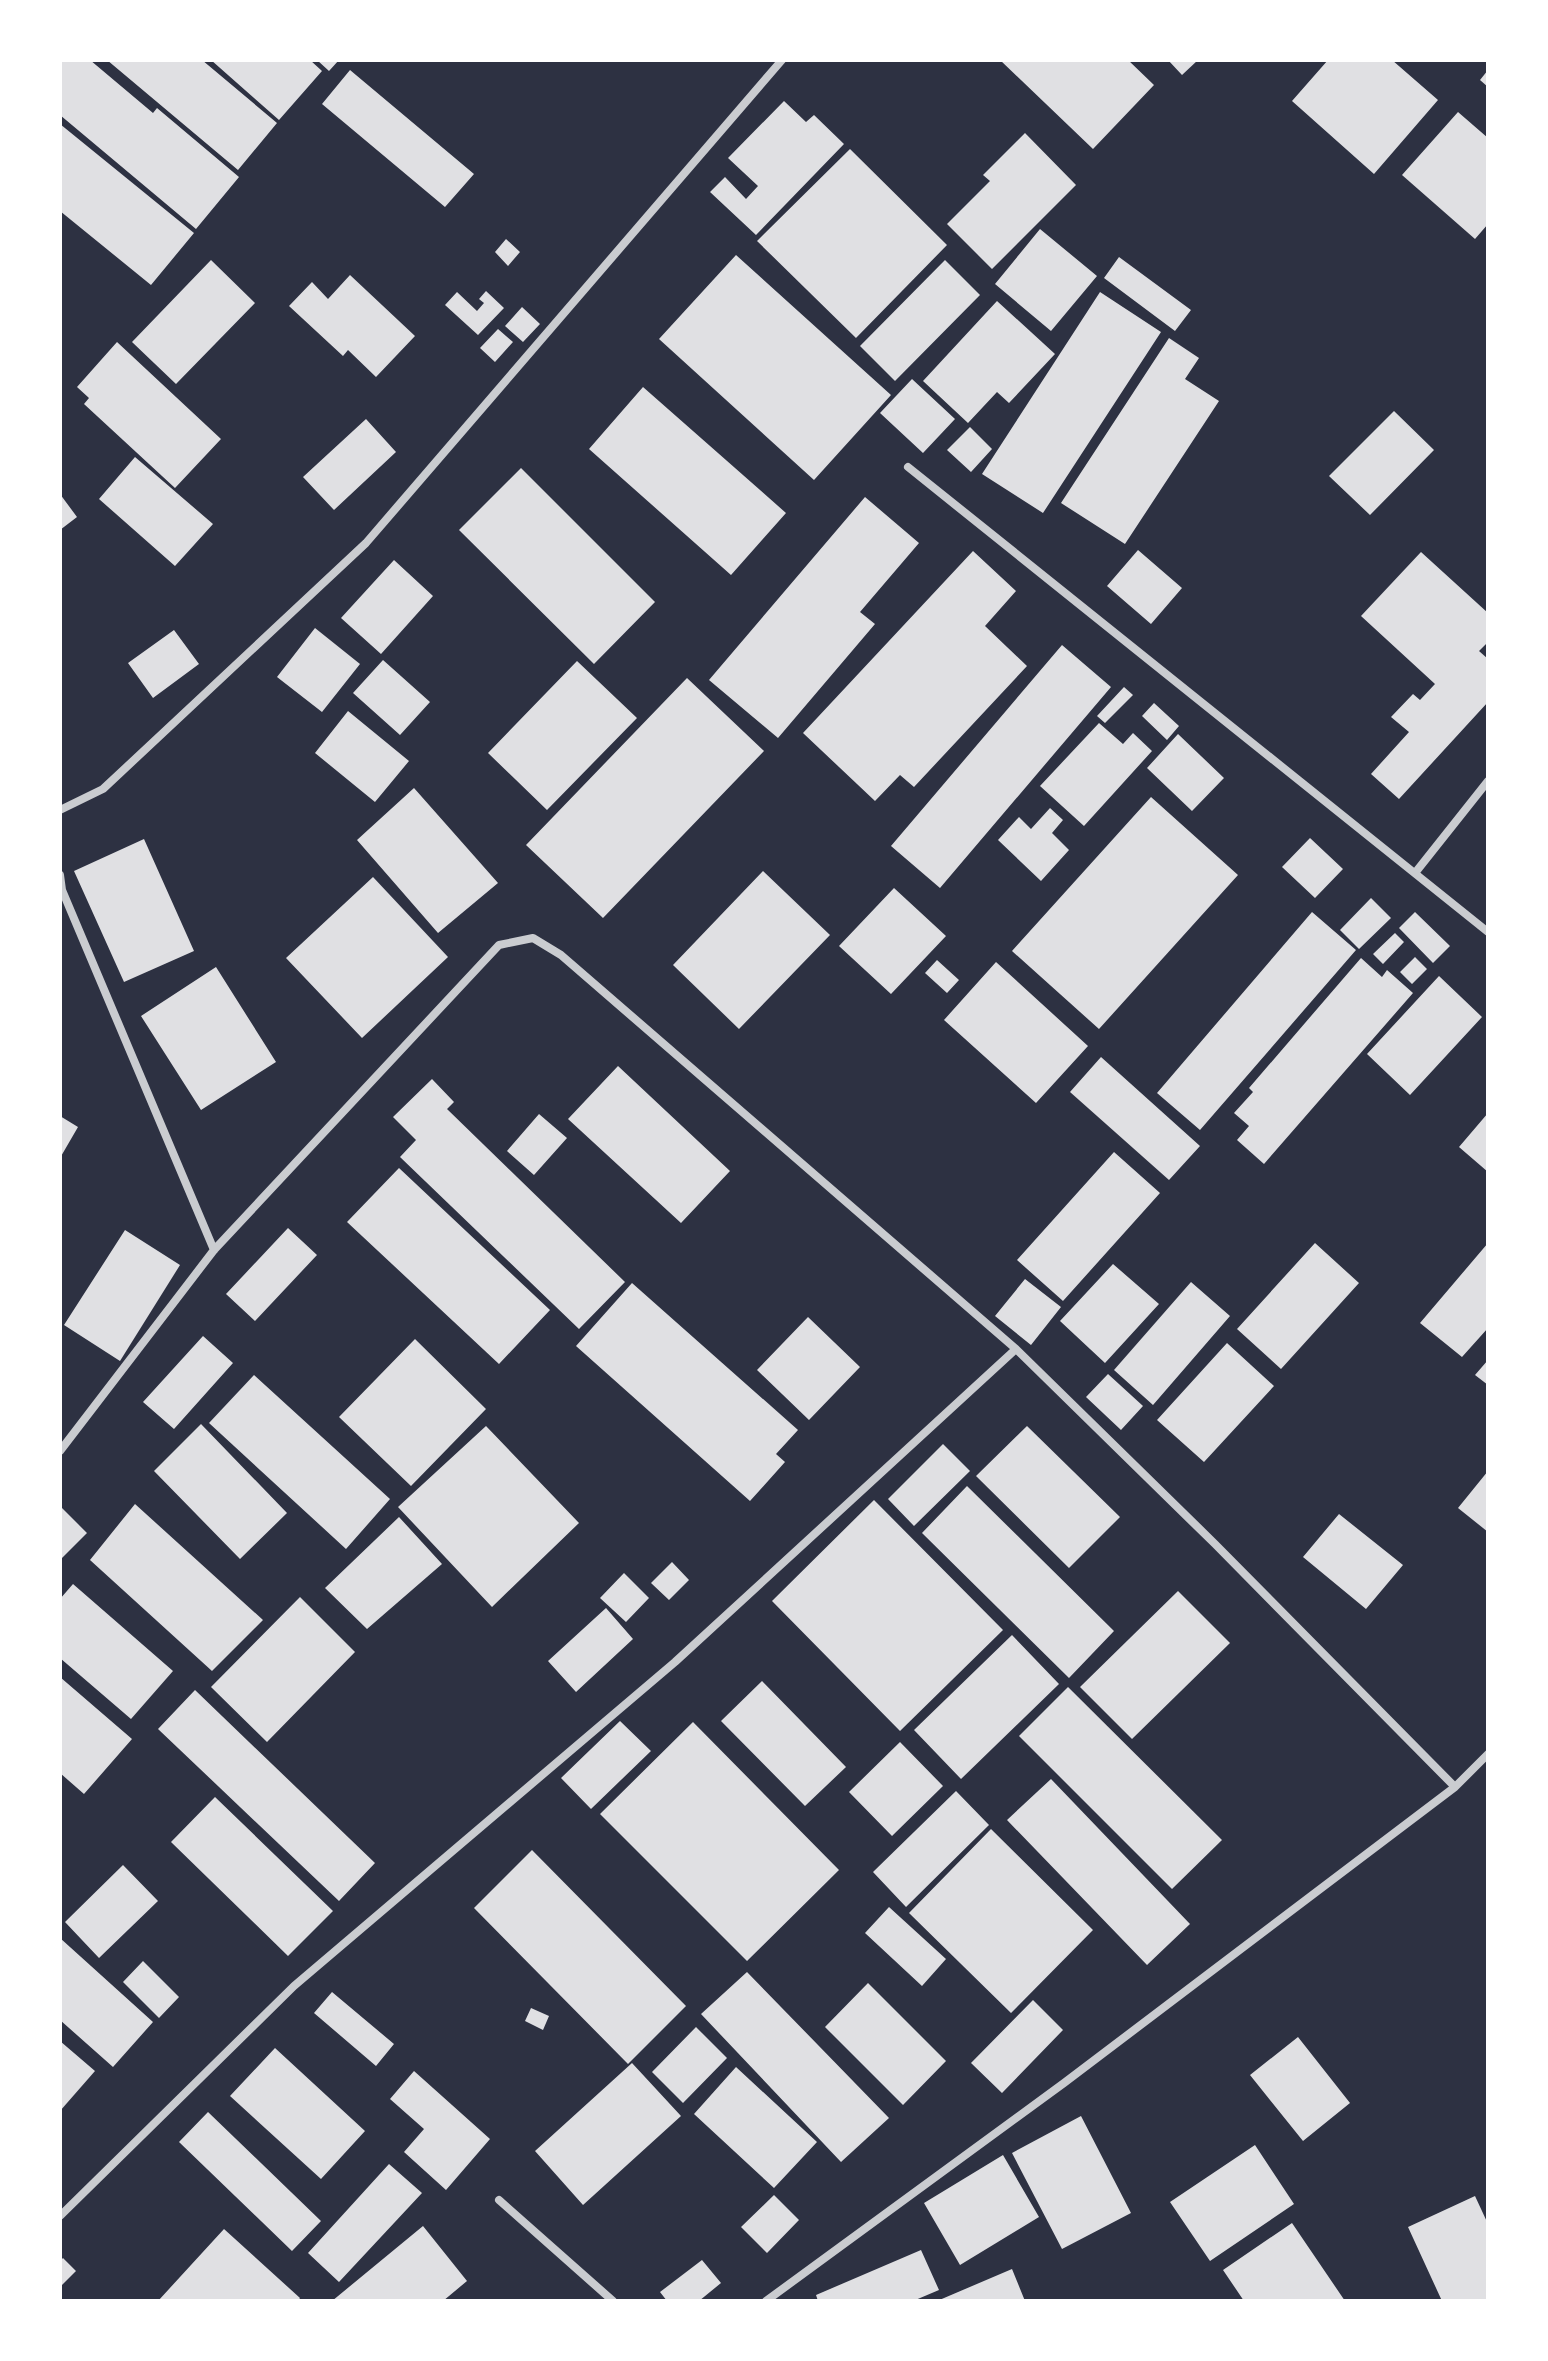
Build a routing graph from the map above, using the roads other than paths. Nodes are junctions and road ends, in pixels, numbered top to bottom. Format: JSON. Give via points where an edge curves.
{"nodes":[{"id":1,"x":782,"y":60,"type":"edge"},
{"id":2,"x":908,"y":467,"type":"dead end"},
{"id":3,"x":1488,"y":781,"type":"edge"},
{"id":4,"x":60,"y":810,"type":"edge"},
{"id":5,"x":1415,"y":873,"type":"junction"},
{"id":6,"x":60,"y":875,"type":"edge"},
{"id":7,"x":1488,"y":932,"type":"edge"},
{"id":8,"x":214,"y":1250,"type":"junction"},
{"id":9,"x":1016,"y":1349,"type":"junction"},
{"id":10,"x":60,"y":1451,"type":"edge"},
{"id":11,"x":1488,"y":1754,"type":"edge"},
{"id":12,"x":1455,"y":1787,"type":"junction"},
{"id":13,"x":499,"y":2200,"type":"dead end"},
{"id":14,"x":60,"y":2216,"type":"edge"},
{"id":15,"x":613,"y":2301,"type":"edge"},
{"id":16,"x":766,"y":2301,"type":"edge"}],
"edges":[{"from":1,"to":4,"type":"street","via":[[366,543],[103,789]]},
{"from":2,"to":5,"type":"street"},
{"from":3,"to":5,"type":"street"},
{"from":5,"to":7,"type":"street"},
{"from":6,"to":8,"type":"street"},
{"from":8,"to":9,"type":"street","via":[[499,945],[533,938],[561,955]]},
{"from":8,"to":10,"type":"street"},
{"from":9,"to":12,"type":"street"},
{"from":9,"to":14,"type":"street","via":[[675,1662],[294,1986]]},
{"from":11,"to":12,"type":"street"},
{"from":12,"to":16,"type":"street"},
{"from":13,"to":15,"type":"street"}]}
